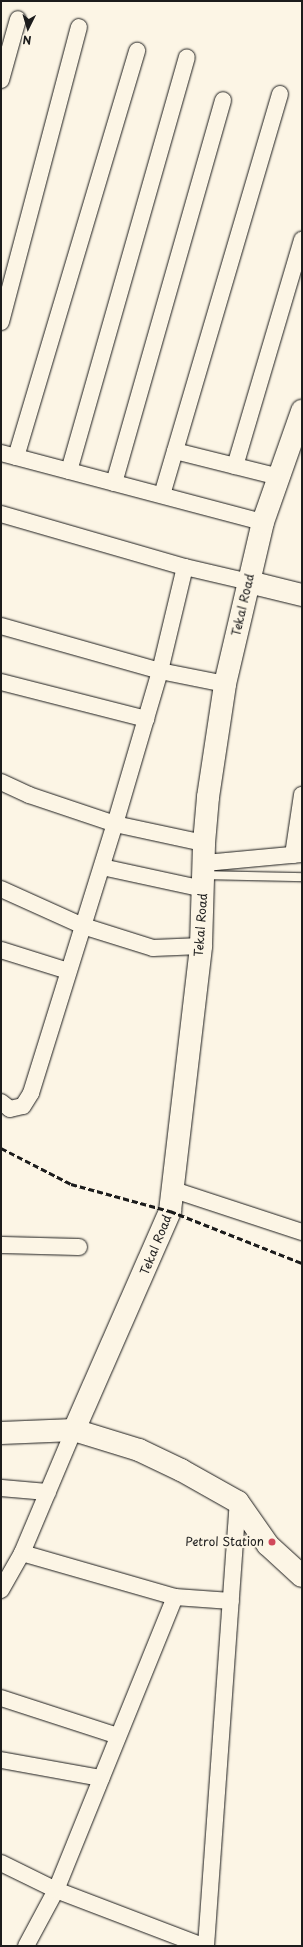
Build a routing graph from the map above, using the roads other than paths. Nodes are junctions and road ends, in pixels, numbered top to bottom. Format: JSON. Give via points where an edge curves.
{"nodes":[{"id":1,"x":18,"y":19,"type":"dead end"},
{"id":2,"x":79,"y":27,"type":"dead end"},
{"id":3,"x":137,"y":51,"type":"dead end"},
{"id":4,"x":187,"y":58,"type":"dead end"},
{"id":5,"x":1,"y":80,"type":"edge"},
{"id":6,"x":280,"y":94,"type":"dead end"},
{"id":7,"x":223,"y":100,"type":"dead end"},
{"id":8,"x":302,"y":240,"type":"edge"},
{"id":9,"x":1,"y":322,"type":"edge"},
{"id":10,"x":302,"y":411,"type":"edge"},
{"id":11,"x":175,"y":451,"type":"junction"},
{"id":12,"x":1,"y":453,"type":"edge"},
{"id":13,"x":16,"y":457,"type":"junction"},
{"id":14,"x":235,"y":466,"type":"junction"},
{"id":15,"x":69,"y":471,"type":"junction"},
{"id":16,"x":279,"y":477,"type":"junction"},
{"id":17,"x":114,"y":483,"type":"junction"},
{"id":18,"x":162,"y":495,"type":"junction"},
{"id":19,"x":1,"y":514,"type":"edge"},
{"id":20,"x":263,"y":522,"type":"junction"},
{"id":21,"x":185,"y":567,"type":"junction"},
{"id":22,"x":249,"y":582,"type":"junction"},
{"id":23,"x":302,"y":595,"type":"edge"},
{"id":24,"x":1,"y":626,"type":"edge"},
{"id":25,"x":160,"y":671,"type":"junction"},
{"id":26,"x":1,"y":682,"type":"edge"},
{"id":27,"x":225,"y":684,"type":"junction"},
{"id":28,"x":146,"y":719,"type":"junction"},
{"id":29,"x":1,"y":782,"type":"edge"},
{"id":30,"x":302,"y":795,"type":"edge"},
{"id":31,"x":116,"y":824,"type":"junction"},
{"id":32,"x":298,"y":854,"type":"edge"},
{"id":33,"x":102,"y":867,"type":"junction"},
{"id":34,"x":204,"y":868,"type":"junction"},
{"id":35,"x":302,"y":877,"type":"edge"},
{"id":36,"x":1,"y":889,"type":"edge"},
{"id":37,"x":83,"y":926,"type":"junction"},
{"id":38,"x":201,"y":946,"type":"junction"},
{"id":39,"x":1,"y":950,"type":"edge"},
{"id":40,"x":68,"y":971,"type":"junction"},
{"id":41,"x":1,"y":1102,"type":"edge"},
{"id":42,"x":174,"y":1190,"type":"junction"},
{"id":43,"x":302,"y":1232,"type":"edge"},
{"id":44,"x":1,"y":1245,"type":"edge"},
{"id":45,"x":79,"y":1247,"type":"dead end"},
{"id":46,"x":74,"y":1430,"type":"junction"},
{"id":47,"x":1,"y":1433,"type":"edge"},
{"id":48,"x":1,"y":1488,"type":"edge"},
{"id":49,"x":48,"y":1492,"type":"junction"},
{"id":50,"x":238,"y":1502,"type":"junction"},
{"id":51,"x":22,"y":1553,"type":"junction"},
{"id":52,"x":6,"y":1572,"type":"edge"},
{"id":53,"x":302,"y":1576,"type":"edge"},
{"id":54,"x":1,"y":1590,"type":"edge"},
{"id":55,"x":175,"y":1597,"type":"junction"},
{"id":56,"x":231,"y":1601,"type":"junction"},
{"id":57,"x":1,"y":1700,"type":"edge"},
{"id":58,"x":118,"y":1736,"type":"junction"},
{"id":59,"x":1,"y":1760,"type":"edge"},
{"id":60,"x":101,"y":1778,"type":"junction"},
{"id":61,"x":1,"y":1863,"type":"edge"},
{"id":62,"x":56,"y":1890,"type":"junction"},
{"id":63,"x":26,"y":1946,"type":"edge"},
{"id":64,"x":204,"y":1946,"type":"edge"}],
"edges":[{"from":1,"to":5,"type":"street"},
{"from":2,"to":9,"type":"street"},
{"from":3,"to":13,"type":"street"},
{"from":4,"to":15,"type":"street"},
{"from":6,"to":11,"type":"street"},
{"from":7,"to":17,"type":"street"},
{"from":8,"to":14,"type":"street"},
{"from":10,"to":16,"type":"main road","name":"Tekal Road"},
{"from":11,"to":14,"type":"street"},
{"from":11,"to":18,"type":"street"},
{"from":12,"to":13,"type":"street"},
{"from":13,"to":15,"type":"street"},
{"from":14,"to":16,"type":"street"},
{"from":15,"to":17,"type":"street"},
{"from":16,"to":20,"type":"main road","name":"Tekal Road"},
{"from":17,"to":18,"type":"street"},
{"from":18,"to":20,"type":"street"},
{"from":19,"to":21,"type":"street"},
{"from":20,"to":22,"type":"main road","name":"Tekal Road"},
{"from":21,"to":22,"type":"street"},
{"from":21,"to":25,"type":"street"},
{"from":22,"to":23,"type":"main road"},
{"from":22,"to":27,"type":"main road","name":"Tekal Road"},
{"from":24,"to":25,"type":"street"},
{"from":25,"to":27,"type":"street"},
{"from":25,"to":28,"type":"street"},
{"from":26,"to":28,"type":"street"},
{"from":27,"to":34,"type":"main road","name":"Tekal Road","via":[[208,797]]},
{"from":28,"to":31,"type":"street"},
{"from":29,"to":31,"type":"street","via":[[29,795]]},
{"from":30,"to":32,"type":"street"},
{"from":31,"to":33,"type":"street"},
{"from":31,"to":34,"type":"street"},
{"from":32,"to":34,"type":"street"},
{"from":33,"to":34,"type":"street"},
{"from":33,"to":37,"type":"street"},
{"from":34,"to":35,"type":"lane"},
{"from":34,"to":38,"type":"main road","name":"Tekal Road"},
{"from":36,"to":37,"type":"street"},
{"from":37,"to":38,"type":"street","via":[[153,948]]},
{"from":37,"to":40,"type":"street"},
{"from":38,"to":42,"type":"main road","name":"Tekal Road"},
{"from":39,"to":40,"type":"street"},
{"from":40,"to":41,"type":"street","via":[[31,1093],[23,1106],[10,1109]]},
{"from":42,"to":43,"type":"street"},
{"from":42,"to":46,"type":"main road","name":"Tekal Road","via":[[166,1224]]},
{"from":44,"to":45,"type":"street"},
{"from":46,"to":47,"type":"main road"},
{"from":46,"to":49,"type":"street"},
{"from":46,"to":50,"type":"main road","via":[[139,1450]]},
{"from":48,"to":49,"type":"street"},
{"from":49,"to":51,"type":"street"},
{"from":50,"to":53,"type":"main road","via":[[268,1545]]},
{"from":50,"to":56,"type":"street"},
{"from":51,"to":52,"type":"street"},
{"from":51,"to":55,"type":"street"},
{"from":52,"to":54,"type":"street"},
{"from":55,"to":56,"type":"street"},
{"from":55,"to":58,"type":"street"},
{"from":56,"to":64,"type":"street"},
{"from":57,"to":58,"type":"street"},
{"from":58,"to":60,"type":"street"},
{"from":59,"to":60,"type":"street"},
{"from":60,"to":62,"type":"street"},
{"from":61,"to":62,"type":"street"},
{"from":62,"to":63,"type":"street"},
{"from":62,"to":64,"type":"street"}]}
